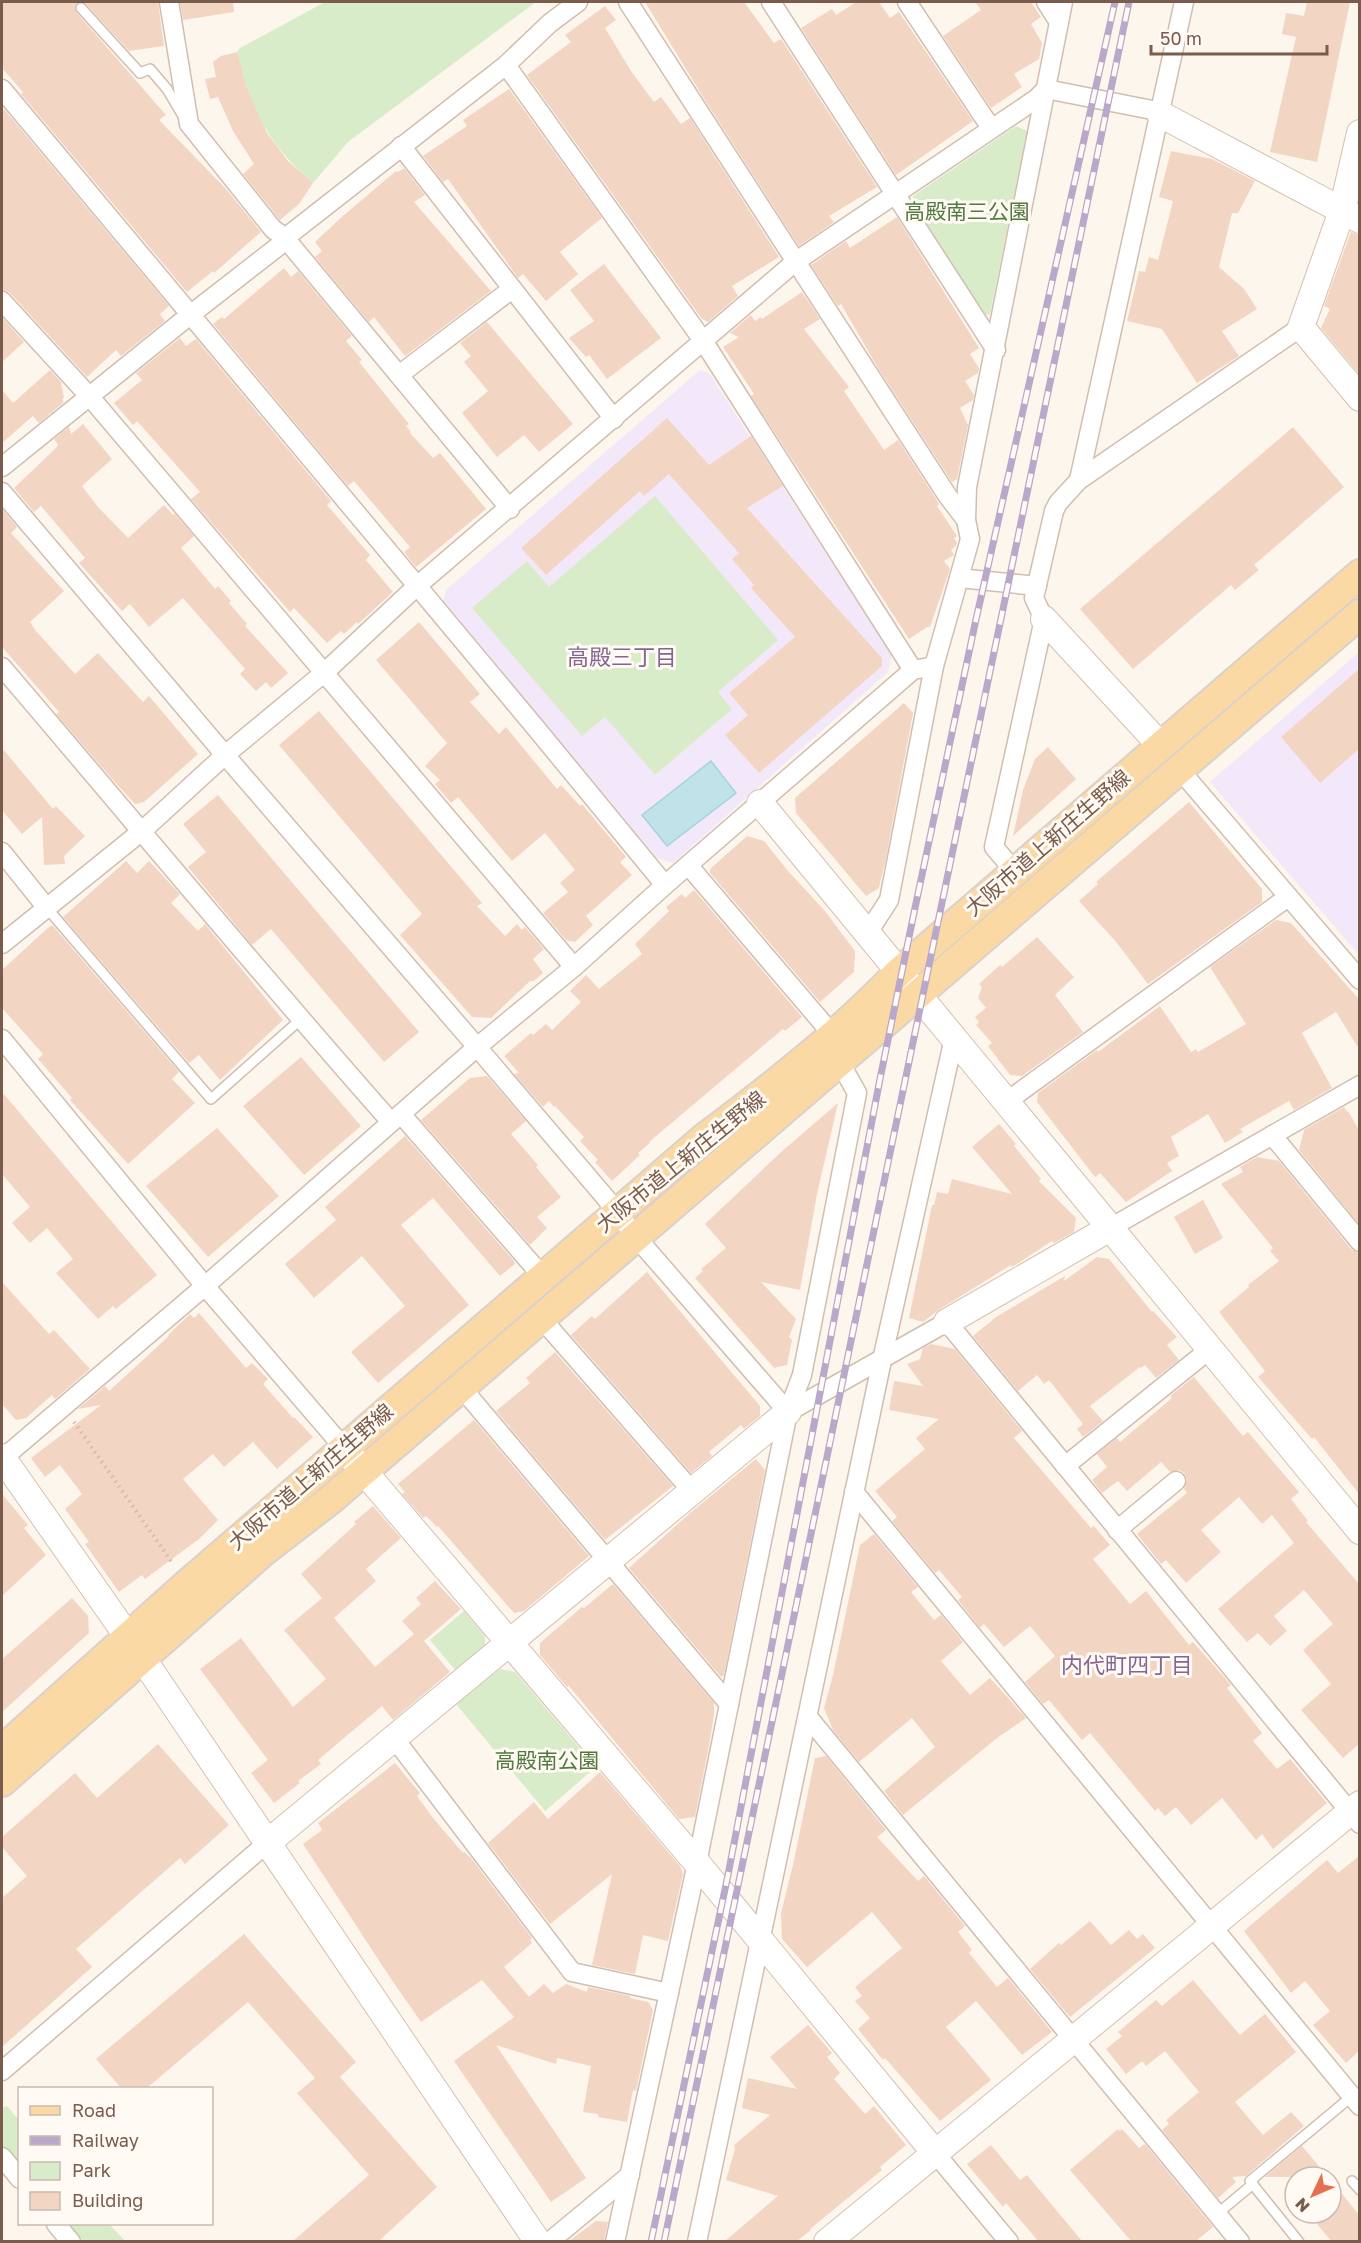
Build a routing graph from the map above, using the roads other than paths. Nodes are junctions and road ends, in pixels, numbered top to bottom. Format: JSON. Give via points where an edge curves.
{"nodes":[{"id":1,"x":169,"y":2,"type":"edge"},
{"id":2,"x":578,"y":2,"type":"edge"},
{"id":3,"x":628,"y":2,"type":"edge"},
{"id":4,"x":771,"y":2,"type":"edge"},
{"id":5,"x":907,"y":2,"type":"edge"},
{"id":6,"x":1046,"y":2,"type":"edge"},
{"id":7,"x":1063,"y":2,"type":"edge"},
{"id":8,"x":1185,"y":2,"type":"edge"},
{"id":9,"x":81,"y":8,"type":"dead end"},
{"id":10,"x":1059,"y":22,"type":"junction"},
{"id":11,"x":506,"y":65,"type":"junction"},
{"id":12,"x":2,"y":88,"type":"edge"},
{"id":13,"x":1046,"y":89,"type":"junction"},
{"id":14,"x":1160,"y":114,"type":"junction"},
{"id":15,"x":189,"y":124,"type":"junction"},
{"id":16,"x":991,"y":128,"type":"junction"},
{"id":17,"x":1359,"y":133,"type":"edge"},
{"id":18,"x":401,"y":146,"type":"junction"},
{"id":19,"x":894,"y":194,"type":"junction"},
{"id":20,"x":1354,"y":211,"type":"edge"},
{"id":21,"x":285,"y":238,"type":"junction"},
{"id":22,"x":795,"y":262,"type":"junction"},
{"id":23,"x":512,"y":289,"type":"junction"},
{"id":24,"x":2,"y":301,"type":"edge"},
{"id":25,"x":190,"y":315,"type":"junction"},
{"id":26,"x":1301,"y":327,"type":"junction"},
{"id":27,"x":704,"y":342,"type":"junction"},
{"id":28,"x":996,"y":350,"type":"junction"},
{"id":29,"x":399,"y":375,"type":"junction"},
{"id":30,"x":90,"y":397,"type":"junction"},
{"id":31,"x":1359,"y":398,"type":"edge"},
{"id":32,"x":614,"y":419,"type":"junction"},
{"id":33,"x":2,"y":467,"type":"edge"},
{"id":34,"x":1079,"y":480,"type":"junction"},
{"id":35,"x":2,"y":492,"type":"edge"},
{"id":36,"x":510,"y":509,"type":"junction"},
{"id":37,"x":966,"y":520,"type":"junction"},
{"id":38,"x":1359,"y":574,"type":"edge"},
{"id":39,"x":959,"y":578,"type":"junction"},
{"id":40,"x":417,"y":586,"type":"junction"},
{"id":41,"x":1037,"y":586,"type":"junction"},
{"id":42,"x":1359,"y":614,"type":"edge"},
{"id":43,"x":1044,"y":619,"type":"junction"},
{"id":44,"x":934,"y":666,"type":"junction"},
{"id":45,"x":2,"y":667,"type":"edge"},
{"id":46,"x":913,"y":670,"type":"junction"},
{"id":47,"x":326,"y":672,"type":"junction"},
{"id":48,"x":1161,"y":746,"type":"junction"},
{"id":49,"x":225,"y":755,"type":"junction"},
{"id":50,"x":1179,"y":769,"type":"junction"},
{"id":51,"x":760,"y":802,"type":"junction"},
{"id":52,"x":142,"y":831,"type":"junction"},
{"id":53,"x":2,"y":852,"type":"edge"},
{"id":54,"x":688,"y":865,"type":"junction"},
{"id":55,"x":1015,"y":872,"type":"junction"},
{"id":56,"x":665,"y":885,"type":"junction"},
{"id":57,"x":1288,"y":897,"type":"junction"},
{"id":58,"x":46,"y":907,"type":"junction"},
{"id":59,"x":867,"y":933,"type":"junction"},
{"id":60,"x":2,"y":944,"type":"edge"},
{"id":61,"x":574,"y":967,"type":"junction"},
{"id":62,"x":899,"y":972,"type":"junction"},
{"id":63,"x":1359,"y":981,"type":"edge"},
{"id":64,"x":917,"y":994,"type":"junction"},
{"id":65,"x":300,"y":1020,"type":"junction"},
{"id":66,"x":832,"y":1034,"type":"junction"},
{"id":67,"x":954,"y":1038,"type":"junction"},
{"id":68,"x":2,"y":1039,"type":"edge"},
{"id":69,"x":477,"y":1047,"type":"junction"},
{"id":70,"x":839,"y":1061,"type":"junction"},
{"id":71,"x":1359,"y":1085,"type":"edge"},
{"id":72,"x":1006,"y":1102,"type":"junction"},
{"id":73,"x":396,"y":1118,"type":"junction"},
{"id":74,"x":1272,"y":1135,"type":"junction"},
{"id":75,"x":618,"y":1213,"type":"junction"},
{"id":76,"x":1110,"y":1228,"type":"junction"},
{"id":77,"x":636,"y":1237,"type":"junction"},
{"id":78,"x":1359,"y":1242,"type":"edge"},
{"id":79,"x":543,"y":1277,"type":"junction"},
{"id":80,"x":205,"y":1286,"type":"junction"},
{"id":81,"x":541,"y":1318,"type":"junction"},
{"id":82,"x":947,"y":1322,"type":"junction"},
{"id":83,"x":1210,"y":1349,"type":"junction"},
{"id":84,"x":882,"y":1360,"type":"junction"},
{"id":85,"x":461,"y":1387,"type":"junction"},
{"id":86,"x":788,"y":1412,"type":"junction"},
{"id":87,"x":344,"y":1448,"type":"junction"},
{"id":88,"x":2,"y":1458,"type":"edge"},
{"id":89,"x":1065,"y":1466,"type":"junction"},
{"id":90,"x":364,"y":1470,"type":"junction"},
{"id":91,"x":1176,"y":1481,"type":"dead end"},
{"id":92,"x":692,"y":1491,"type":"junction"},
{"id":93,"x":854,"y":1492,"type":"junction"},
{"id":94,"x":1118,"y":1530,"type":"junction"},
{"id":95,"x":1359,"y":1531,"type":"edge"},
{"id":96,"x":608,"y":1560,"type":"junction"},
{"id":97,"x":510,"y":1642,"type":"junction"},
{"id":98,"x":135,"y":1647,"type":"junction"},
{"id":99,"x":729,"y":1704,"type":"junction"},
{"id":100,"x":808,"y":1717,"type":"junction"},
{"id":101,"x":394,"y":1738,"type":"junction"},
{"id":102,"x":2,"y":1750,"type":"edge"},
{"id":103,"x":2,"y":1782,"type":"edge"},
{"id":104,"x":1356,"y":1813,"type":"edge"},
{"id":105,"x":266,"y":1844,"type":"junction"},
{"id":106,"x":697,"y":1863,"type":"junction"},
{"id":107,"x":1211,"y":1926,"type":"junction"},
{"id":108,"x":762,"y":1941,"type":"junction"},
{"id":109,"x":669,"y":1994,"type":"junction"},
{"id":110,"x":1073,"y":2039,"type":"junction"},
{"id":111,"x":2,"y":2071,"type":"edge"},
{"id":112,"x":1355,"y":2101,"type":"edge"},
{"id":113,"x":935,"y":2152,"type":"junction"},
{"id":114,"x":2,"y":2157,"type":"edge"},
{"id":115,"x":630,"y":2175,"type":"junction"},
{"id":116,"x":18,"y":2177,"type":"edge"},
{"id":117,"x":1352,"y":2181,"type":"dead end"},
{"id":118,"x":1253,"y":2184,"type":"junction"},
{"id":119,"x":1359,"y":2190,"type":"edge"},
{"id":120,"x":1217,"y":2214,"type":"junction"},
{"id":121,"x":58,"y":2225,"type":"edge"},
{"id":122,"x":71,"y":2241,"type":"edge"},
{"id":123,"x":538,"y":2241,"type":"edge"},
{"id":124,"x":549,"y":2241,"type":"edge"},
{"id":125,"x":615,"y":2241,"type":"edge"},
{"id":126,"x":697,"y":2241,"type":"edge"},
{"id":127,"x":827,"y":2241,"type":"edge"},
{"id":128,"x":1009,"y":2241,"type":"edge"},
{"id":129,"x":1240,"y":2241,"type":"edge"},
{"id":130,"x":1299,"y":2241,"type":"edge"}],
"edges":[{"from":1,"to":15,"type":"street"},
{"from":2,"to":11,"type":"street","via":[[550,22]]},
{"from":3,"to":22,"type":"street"},
{"from":4,"to":19,"type":"street"},
{"from":5,"to":16,"type":"street"},
{"from":6,"to":10,"type":"street"},
{"from":7,"to":10,"type":"street"},
{"from":8,"to":14,"type":"street"},
{"from":9,"to":15,"type":"lane","via":[[140,73],[150,69]]},
{"from":10,"to":13,"type":"street"},
{"from":11,"to":18,"type":"street"},
{"from":11,"to":27,"type":"street"},
{"from":12,"to":25,"type":"street"},
{"from":13,"to":14,"type":"street"},
{"from":13,"to":16,"type":"street"},
{"from":13,"to":28,"type":"street"},
{"from":14,"to":20,"type":"street"},
{"from":14,"to":34,"type":"street"},
{"from":15,"to":21,"type":"street","via":[[273,229]]},
{"from":16,"to":19,"type":"street"},
{"from":17,"to":20,"type":"street"},
{"from":18,"to":21,"type":"street"},
{"from":18,"to":23,"type":"street"},
{"from":19,"to":22,"type":"street"},
{"from":19,"to":28,"type":"street"},
{"from":20,"to":26,"type":"street"},
{"from":21,"to":25,"type":"street","via":[[280,246]]},
{"from":21,"to":29,"type":"street"},
{"from":22,"to":27,"type":"street"},
{"from":22,"to":37,"type":"street"},
{"from":23,"to":29,"type":"street"},
{"from":23,"to":32,"type":"street"},
{"from":24,"to":30,"type":"street"},
{"from":25,"to":30,"type":"street"},
{"from":25,"to":40,"type":"street"},
{"from":26,"to":31,"type":"street"},
{"from":26,"to":34,"type":"street"},
{"from":27,"to":32,"type":"street"},
{"from":27,"to":46,"type":"street"},
{"from":28,"to":37,"type":"street","via":[[968,487]]},
{"from":29,"to":36,"type":"street"},
{"from":30,"to":33,"type":"street"},
{"from":30,"to":47,"type":"street"},
{"from":32,"to":36,"type":"street"},
{"from":34,"to":41,"type":"street","via":[[1054,511]]},
{"from":35,"to":49,"type":"street"},
{"from":36,"to":40,"type":"street"},
{"from":37,"to":39,"type":"street","via":[[970,539]]},
{"from":38,"to":48,"type":"main road","name":"大阪市道上新庄生野線"},
{"from":39,"to":41,"type":"street"},
{"from":39,"to":44,"type":"street"},
{"from":40,"to":47,"type":"street"},
{"from":40,"to":56,"type":"street"},
{"from":41,"to":43,"type":"street","via":[[1034,598]]},
{"from":42,"to":50,"type":"main road","name":"大阪市道上新庄生野線"},
{"from":43,"to":48,"type":"street"},
{"from":43,"to":55,"type":"street","via":[[994,847]]},
{"from":44,"to":46,"type":"street"},
{"from":44,"to":59,"type":"street","via":[[889,900]]},
{"from":45,"to":52,"type":"street"},
{"from":46,"to":51,"type":"street"},
{"from":47,"to":49,"type":"street"},
{"from":47,"to":61,"type":"street"},
{"from":48,"to":55,"type":"main road","name":"大阪市道上新庄生野線"},
{"from":49,"to":52,"type":"street"},
{"from":49,"to":69,"type":"street"},
{"from":50,"to":57,"type":"street"},
{"from":50,"to":64,"type":"main road","name":"大阪市道上新庄生野線"},
{"from":51,"to":54,"type":"street"},
{"from":51,"to":59,"type":"street"},
{"from":52,"to":58,"type":"street"},
{"from":52,"to":65,"type":"street"},
{"from":53,"to":58,"type":"street"},
{"from":54,"to":56,"type":"street"},
{"from":54,"to":66,"type":"street"},
{"from":55,"to":62,"type":"main road","name":"大阪市道上新庄生野線"},
{"from":56,"to":61,"type":"street"},
{"from":57,"to":63,"type":"street"},
{"from":57,"to":72,"type":"street"},
{"from":58,"to":60,"type":"street"},
{"from":58,"to":65,"type":"lane","via":[[211,1099]]},
{"from":59,"to":62,"type":"street"},
{"from":61,"to":69,"type":"street"},
{"from":62,"to":64,"type":"street"},
{"from":62,"to":66,"type":"main road","name":"大阪市道上新庄生野線"},
{"from":64,"to":67,"type":"street"},
{"from":64,"to":70,"type":"main road","name":"大阪市道上新庄生野線"},
{"from":65,"to":73,"type":"street"},
{"from":66,"to":75,"type":"main road","name":"大阪市道上新庄生野線"},
{"from":67,"to":72,"type":"street"},
{"from":67,"to":84,"type":"street"},
{"from":68,"to":80,"type":"street"},
{"from":69,"to":73,"type":"street"},
{"from":69,"to":75,"type":"street"},
{"from":70,"to":77,"type":"main road","name":"大阪市道上新庄生野線"},
{"from":70,"to":86,"type":"street","via":[[856,1093],[802,1375]]},
{"from":71,"to":74,"type":"street"},
{"from":72,"to":76,"type":"street"},
{"from":73,"to":79,"type":"street"},
{"from":73,"to":80,"type":"street"},
{"from":74,"to":76,"type":"street"},
{"from":74,"to":78,"type":"street"},
{"from":75,"to":77,"type":"street"},
{"from":75,"to":79,"type":"main road","name":"大阪市道上新庄生野線"},
{"from":76,"to":82,"type":"street"},
{"from":76,"to":83,"type":"street"},
{"from":77,"to":81,"type":"main road","name":"大阪市道上新庄生野線"},
{"from":77,"to":86,"type":"street"},
{"from":79,"to":87,"type":"main road","name":"大阪市道上新庄生野線"},
{"from":80,"to":87,"type":"street"},
{"from":80,"to":88,"type":"street"},
{"from":81,"to":85,"type":"main road","name":"大阪市道上新庄生野線"},
{"from":81,"to":92,"type":"street"},
{"from":82,"to":84,"type":"street"},
{"from":82,"to":89,"type":"street"},
{"from":83,"to":89,"type":"street"},
{"from":83,"to":95,"type":"street"},
{"from":84,"to":86,"type":"street"},
{"from":84,"to":93,"type":"street"},
{"from":85,"to":90,"type":"main road","name":"大阪市道上新庄生野線"},
{"from":85,"to":96,"type":"street"},
{"from":86,"to":92,"type":"street"},
{"from":86,"to":99,"type":"street"},
{"from":87,"to":90,"type":"street"},
{"from":87,"to":98,"type":"main road","name":"大阪市道上新庄生野線","via":[[186,1585]]},
{"from":88,"to":98,"type":"street"},
{"from":89,"to":94,"type":"street"},
{"from":90,"to":97,"type":"street"},
{"from":90,"to":98,"type":"main road","name":"大阪市道上新庄生野線","via":[[329,1501]]},
{"from":91,"to":94,"type":"street"},
{"from":92,"to":96,"type":"street"},
{"from":93,"to":100,"type":"street"},
{"from":93,"to":107,"type":"street"},
{"from":94,"to":104,"type":"street"},
{"from":96,"to":97,"type":"street"},
{"from":96,"to":99,"type":"street"},
{"from":97,"to":101,"type":"street"},
{"from":97,"to":106,"type":"street"},
{"from":98,"to":102,"type":"main road","name":"大阪市道上新庄生野線"},
{"from":98,"to":103,"type":"main road","name":"大阪市道上新庄生野線"},
{"from":98,"to":105,"type":"street"},
{"from":99,"to":106,"type":"street"},
{"from":100,"to":108,"type":"street"},
{"from":100,"to":110,"type":"street"},
{"from":101,"to":105,"type":"street"},
{"from":101,"to":109,"type":"street","via":[[572,1972]]},
{"from":104,"to":107,"type":"street"},
{"from":105,"to":111,"type":"street"},
{"from":105,"to":123,"type":"street"},
{"from":106,"to":108,"type":"street"},
{"from":106,"to":109,"type":"street"},
{"from":107,"to":110,"type":"street"},
{"from":107,"to":112,"type":"street"},
{"from":108,"to":113,"type":"street"},
{"from":108,"to":126,"type":"street"},
{"from":109,"to":115,"type":"street"},
{"from":110,"to":113,"type":"street"},
{"from":110,"to":120,"type":"street"},
{"from":112,"to":118,"type":"lane","via":[[1250,2181]]},
{"from":113,"to":127,"type":"street"},
{"from":113,"to":128,"type":"street"},
{"from":114,"to":116,"type":"street"},
{"from":115,"to":124,"type":"street"},
{"from":115,"to":125,"type":"street"},
{"from":117,"to":119,"type":"lane"},
{"from":118,"to":120,"type":"lane"},
{"from":118,"to":130,"type":"lane"},
{"from":120,"to":129,"type":"street"},
{"from":121,"to":122,"type":"street"}]}
